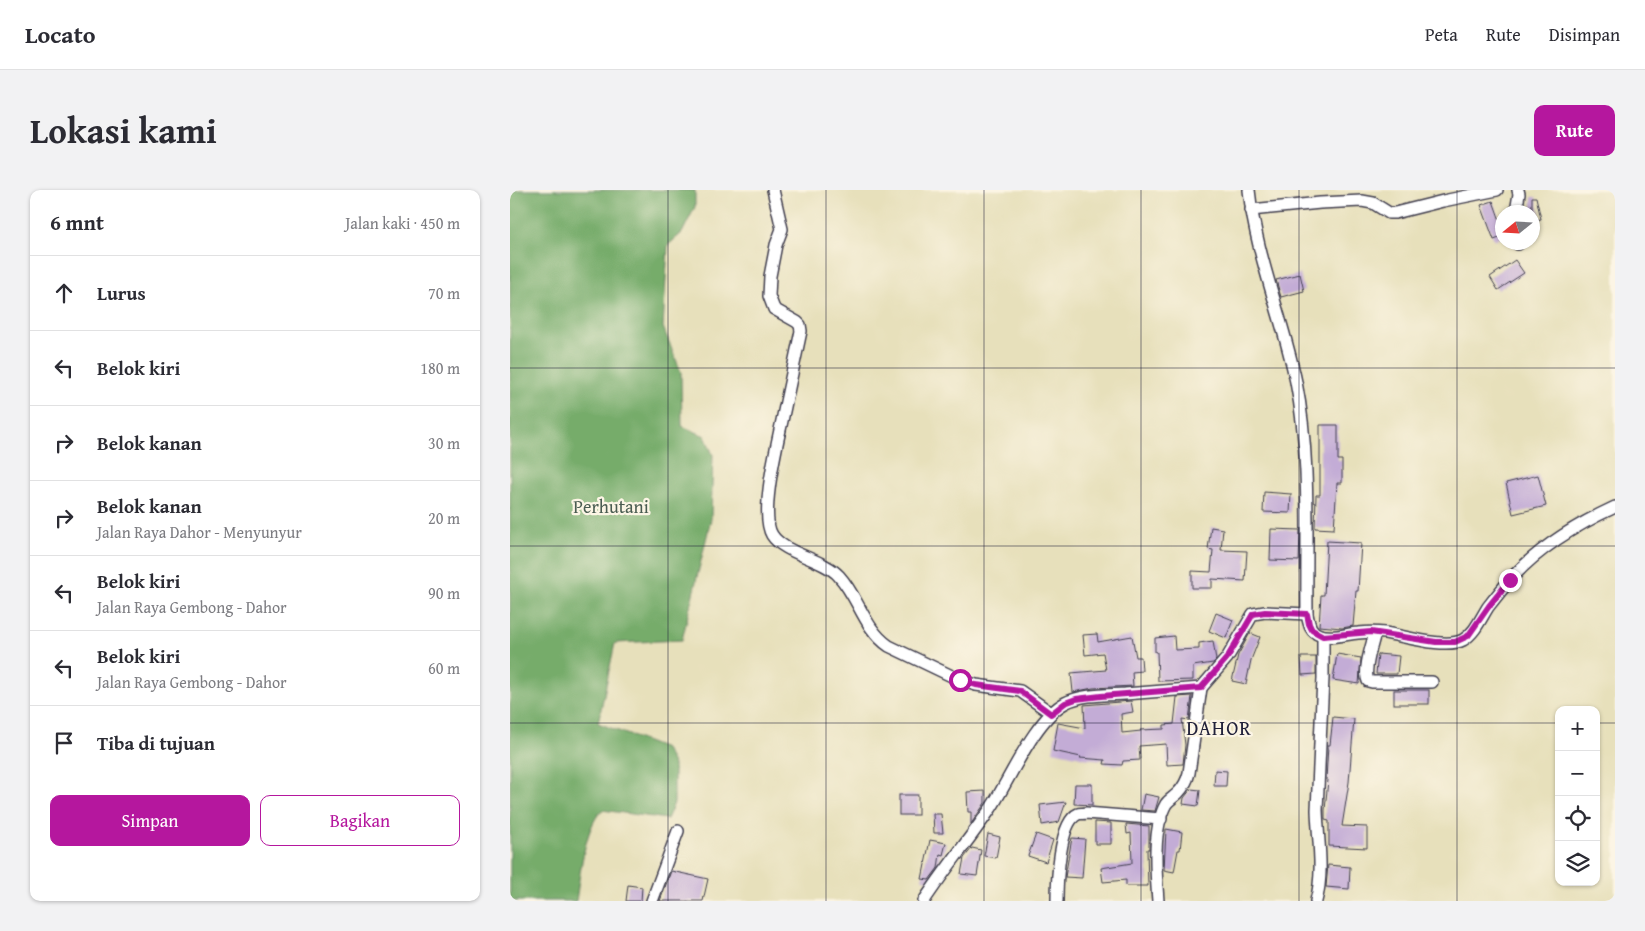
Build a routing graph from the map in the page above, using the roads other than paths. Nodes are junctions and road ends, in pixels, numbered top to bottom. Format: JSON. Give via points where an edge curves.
{"nodes":[{"id":1,"x":773,"y":190,"type":"edge"},
{"id":2,"x":1249,"y":190,"type":"edge"},
{"id":3,"x":1497,"y":190,"type":"edge"},
{"id":4,"x":1518,"y":190,"type":"edge"},
{"id":5,"x":1517,"y":205,"type":"edge"},
{"id":6,"x":1251,"y":210,"type":"junction"},
{"id":7,"x":1615,"y":507,"type":"edge"},
{"id":8,"x":1307,"y":614,"type":"junction"},
{"id":9,"x":1375,"y":633,"type":"junction"},
{"id":10,"x":1323,"y":636,"type":"junction"},
{"id":11,"x":1432,"y":682,"type":"dead end"},
{"id":12,"x":1201,"y":688,"type":"junction"},
{"id":13,"x":1051,"y":714,"type":"junction"},
{"id":14,"x":1161,"y":819,"type":"junction"},
{"id":15,"x":678,"y":831,"type":"dead end"},
{"id":16,"x":1318,"y":896,"type":"edge"},
{"id":17,"x":652,"y":901,"type":"edge"},
{"id":18,"x":924,"y":901,"type":"edge"},
{"id":19,"x":1057,"y":901,"type":"edge"},
{"id":20,"x":1158,"y":901,"type":"edge"},
{"id":21,"x":1308,"y":901,"type":"edge"}],
"edges":[{"from":1,"to":13,"type":"street","via":[[782,229],[774,250],[770,301],[774,309],[797,322],[801,331],[772,466],[768,503],[772,536],[833,570],[850,590],[879,639],[889,646],[960,680],[1020,691]]},
{"from":2,"to":6,"type":"street"},
{"from":3,"to":6,"type":"street","via":[[1395,213],[1362,201]]},
{"from":4,"to":5,"type":"street"},
{"from":6,"to":8,"type":"street","via":[[1288,350],[1302,420],[1306,466]]},
{"from":7,"to":9,"type":"street","via":[[1570,529],[1519,570],[1464,640],[1436,642]]},
{"from":8,"to":10,"type":"street","via":[[1312,630]]},
{"from":8,"to":12,"type":"street","via":[[1253,614],[1227,658]]},
{"from":9,"to":10,"type":"street"},
{"from":9,"to":11,"type":"street","via":[[1367,670],[1368,681]]},
{"from":10,"to":16,"type":"street","via":[[1317,810],[1321,861]]},
{"from":12,"to":13,"type":"street","via":[[1076,699]]},
{"from":12,"to":14,"type":"street","via":[[1189,773],[1180,792],[1167,802]]},
{"from":13,"to":18,"type":"street","via":[[1037,730],[989,811]]},
{"from":14,"to":19,"type":"street","via":[[1078,814],[1067,827]]},
{"from":14,"to":20,"type":"street","via":[[1156,844]]},
{"from":15,"to":17,"type":"street"},
{"from":16,"to":21,"type":"street"}]}
